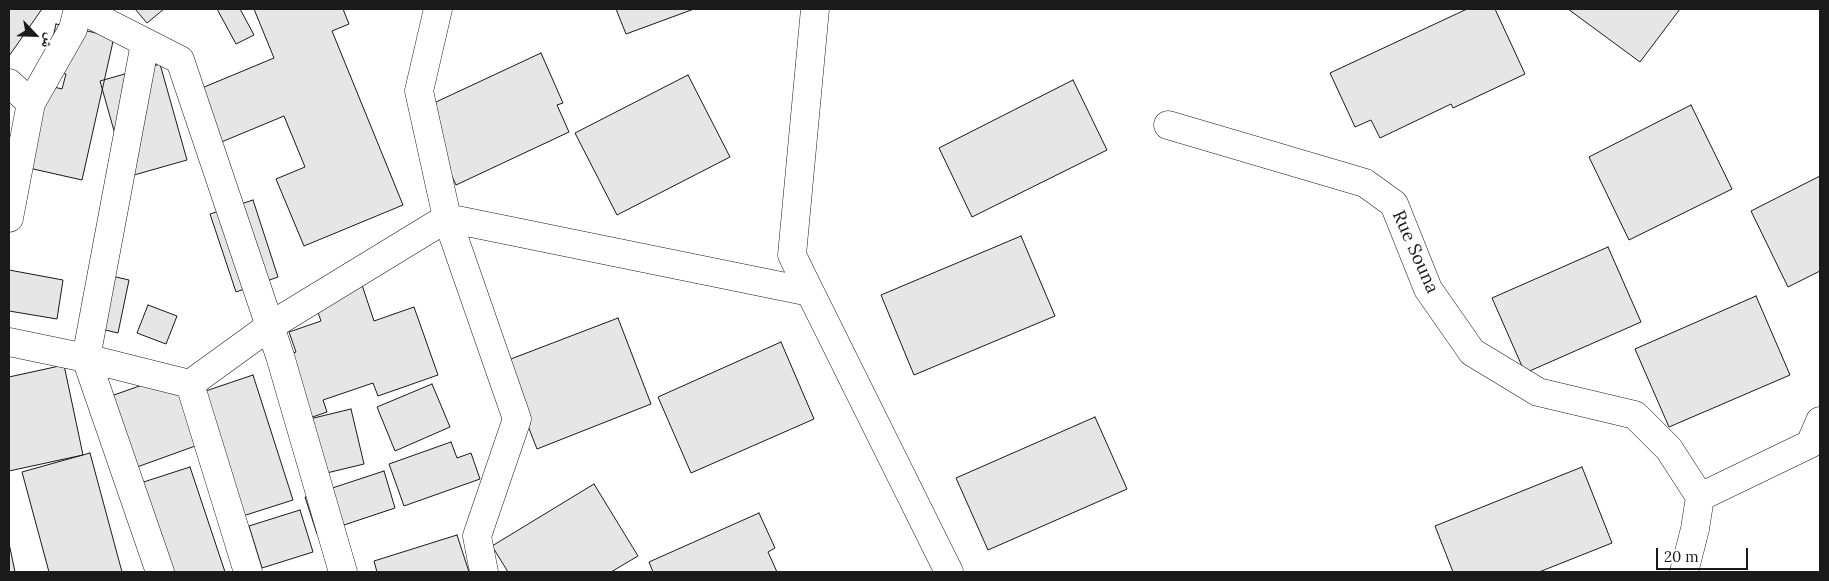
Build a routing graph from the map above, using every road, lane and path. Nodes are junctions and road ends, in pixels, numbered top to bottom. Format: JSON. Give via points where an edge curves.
{"nodes":[{"id":1,"x":79,"y":9,"type":"edge"},
{"id":2,"x":438,"y":9,"type":"edge"},
{"id":3,"x":815,"y":9,"type":"edge"},
{"id":4,"x":146,"y":43,"type":"junction"},
{"id":5,"x":9,"y":83,"type":"edge"},
{"id":6,"x":31,"y":103,"type":"junction"},
{"id":7,"x":1168,"y":125,"type":"dead end"},
{"id":8,"x":13,"y":178,"type":"edge"},
{"id":9,"x":9,"y":218,"type":"edge"},
{"id":10,"x":448,"y":218,"type":"junction"},
{"id":11,"x":810,"y":292,"type":"junction"},
{"id":12,"x":270,"y":326,"type":"junction"},
{"id":13,"x":9,"y":342,"type":"edge"},
{"id":14,"x":86,"y":358,"type":"junction"},
{"id":15,"x":190,"y":384,"type":"junction"},
{"id":16,"x":1820,"y":421,"type":"edge"},
{"id":17,"x":1700,"y":498,"type":"junction"},
{"id":18,"x":160,"y":572,"type":"edge"},
{"id":19,"x":248,"y":572,"type":"edge"},
{"id":20,"x":343,"y":572,"type":"edge"},
{"id":21,"x":484,"y":572,"type":"edge"},
{"id":22,"x":949,"y":572,"type":"edge"},
{"id":23,"x":1684,"y":572,"type":"edge"}],
"edges":[{"from":1,"to":4,"type":"street"},
{"from":1,"to":6,"type":"street","via":[[73,29]]},
{"from":2,"to":10,"type":"street","via":[[419,92]]},
{"from":3,"to":11,"type":"street","via":[[792,255]]},
{"from":4,"to":12,"type":"street","via":[[180,60]]},
{"from":4,"to":14,"type":"street"},
{"from":5,"to":6,"type":"street"},
{"from":6,"to":8,"type":"street"},
{"from":7,"to":17,"type":"street","name":"Rue Souna","via":[[1365,183],[1394,204],[1428,289],[1472,352],[1538,392],[1635,415],[1669,449]]},
{"from":8,"to":9,"type":"street"},
{"from":10,"to":11,"type":"street"},
{"from":10,"to":12,"type":"street"},
{"from":10,"to":21,"type":"street","via":[[517,418],[477,536]]},
{"from":11,"to":22,"type":"street"},
{"from":12,"to":15,"type":"street"},
{"from":12,"to":20,"type":"street"},
{"from":13,"to":14,"type":"street"},
{"from":14,"to":15,"type":"street"},
{"from":14,"to":18,"type":"street"},
{"from":15,"to":19,"type":"street"},
{"from":16,"to":17,"type":"street","via":[[1810,444]]},
{"from":17,"to":23,"type":"street"}]}
